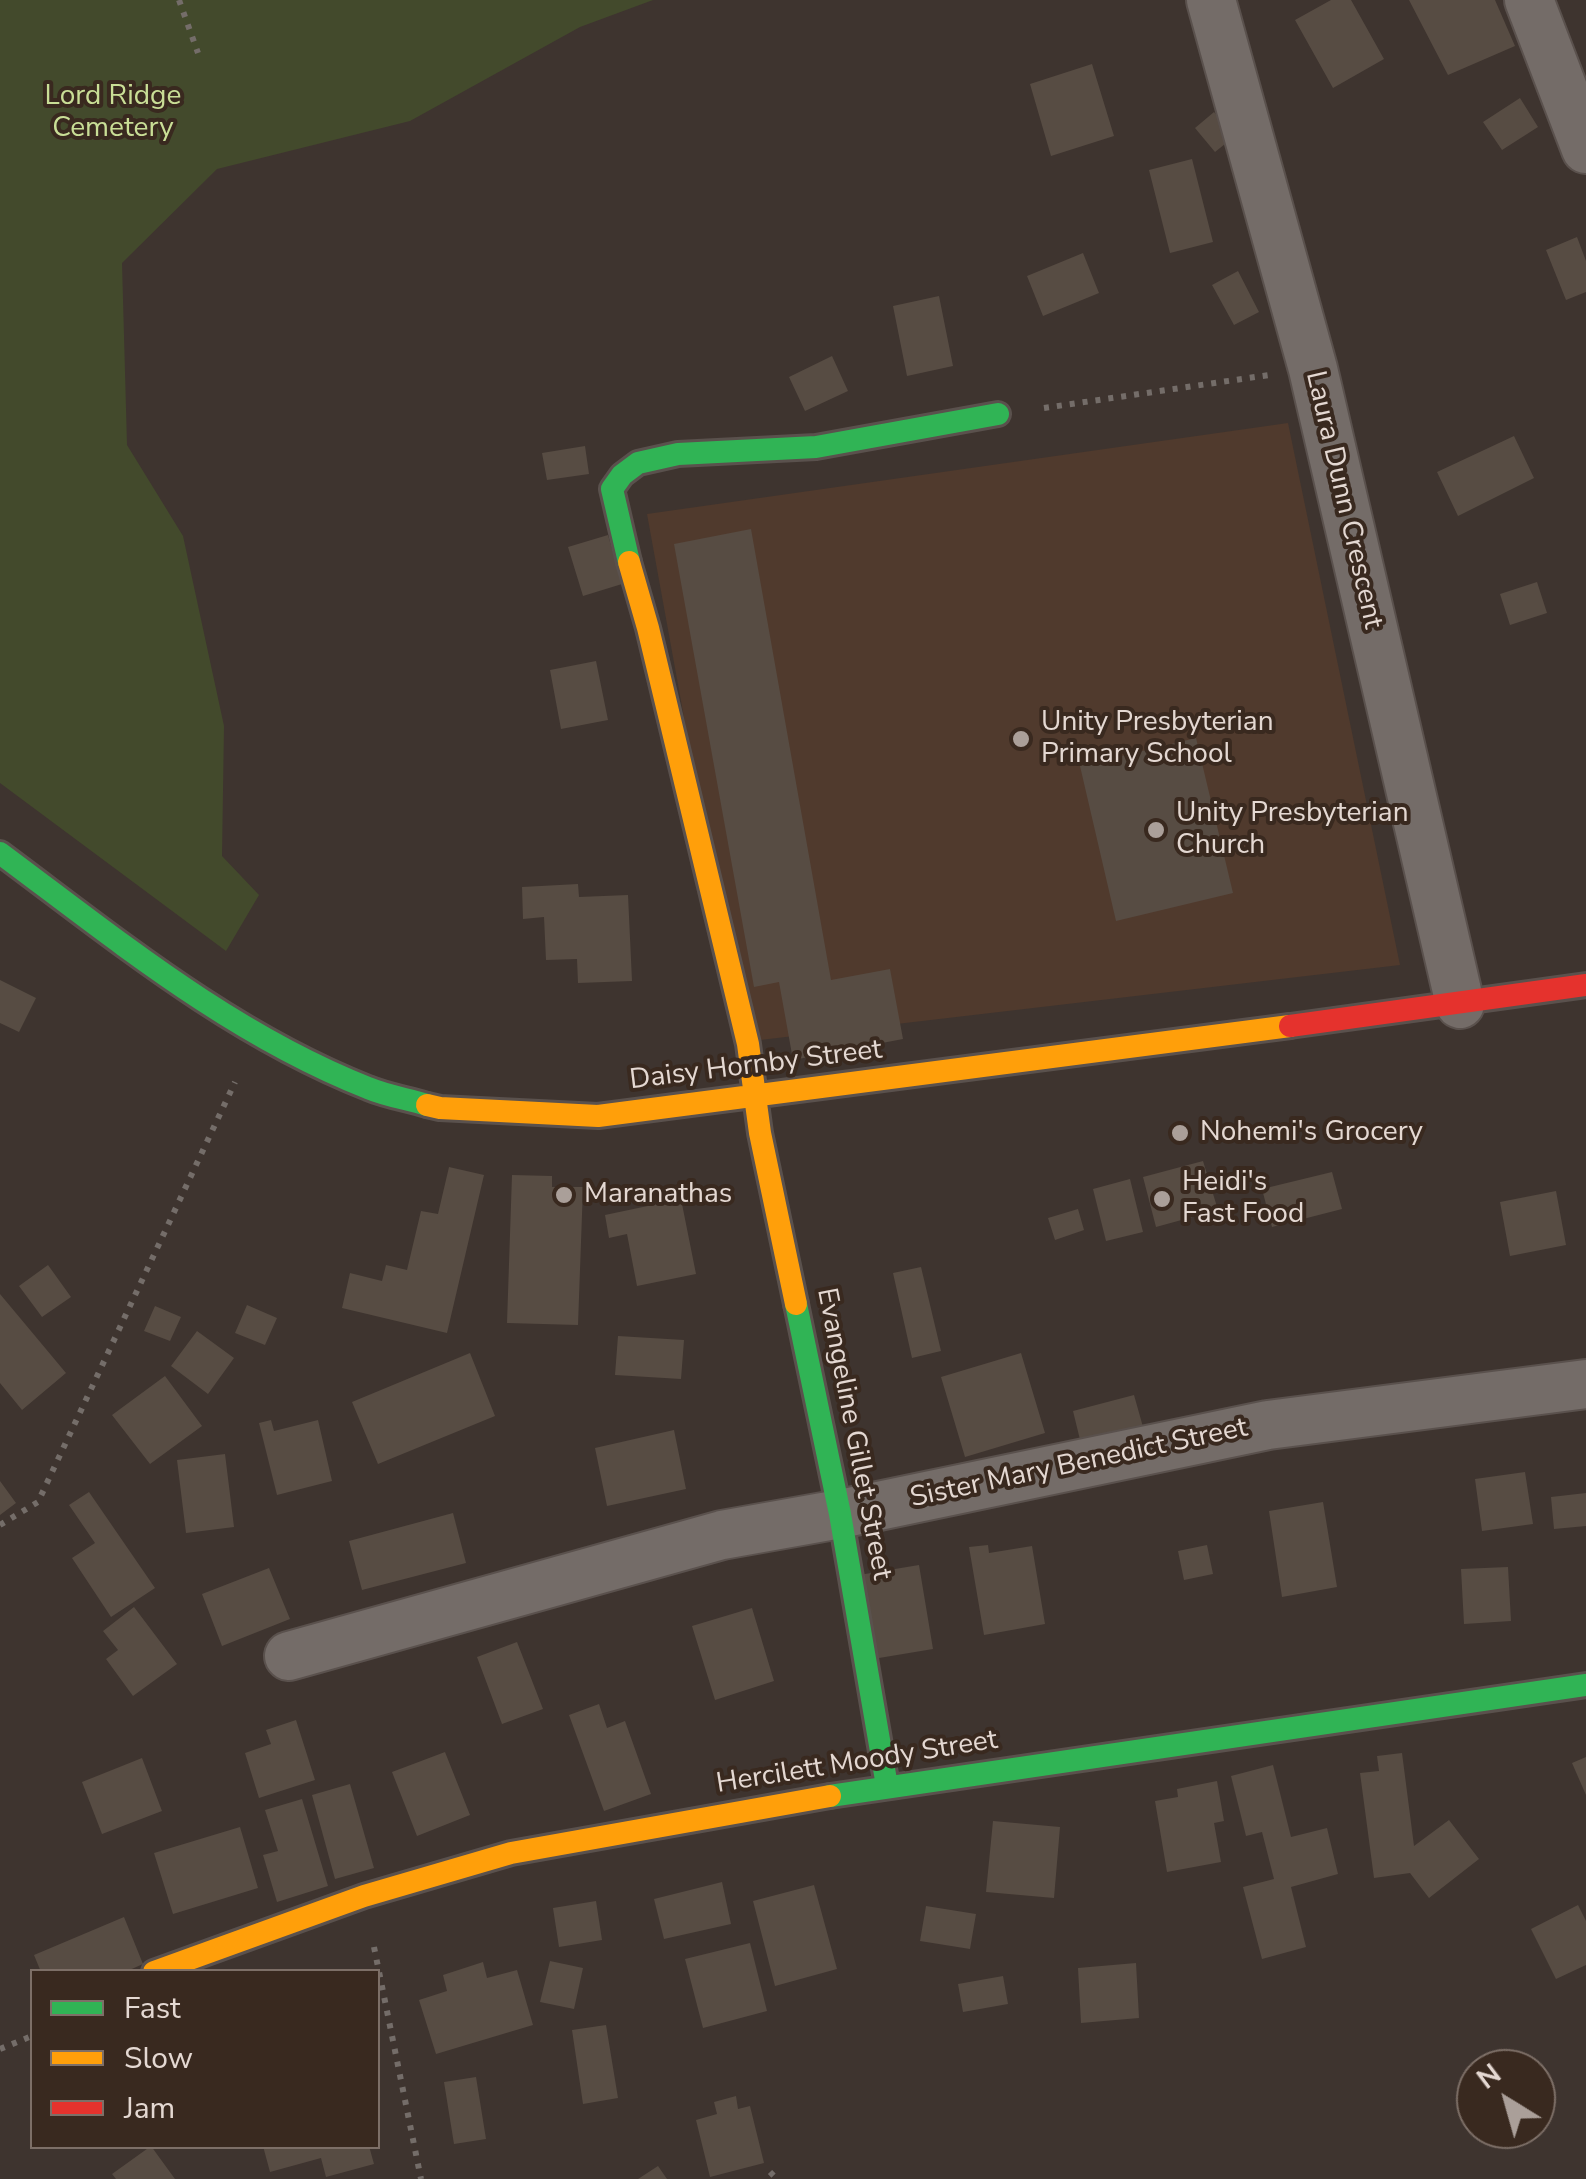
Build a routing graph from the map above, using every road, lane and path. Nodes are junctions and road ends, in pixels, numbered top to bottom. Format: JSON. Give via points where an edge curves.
{"nodes":[{"id":1,"x":179,"y":0,"type":"edge"},
{"id":2,"x":1211,"y":0,"type":"edge"},
{"id":3,"x":1529,"y":0,"type":"edge"},
{"id":4,"x":198,"y":53,"type":"dead end"},
{"id":5,"x":1586,"y":150,"type":"edge"},
{"id":6,"x":1313,"y":369,"type":"junction"},
{"id":7,"x":998,"y":414,"type":"joint"},
{"id":8,"x":0,"y":853,"type":"edge"},
{"id":9,"x":1586,"y":985,"type":"edge"},
{"id":10,"x":1460,"y":1004,"type":"junction"},
{"id":11,"x":256,"y":1036,"type":"junction"},
{"id":12,"x":753,"y":1095,"type":"junction"},
{"id":13,"x":1586,"y":1384,"type":"edge"},
{"id":14,"x":840,"y":1514,"type":"junction"},
{"id":15,"x":0,"y":1526,"type":"edge"},
{"id":16,"x":290,"y":1656,"type":"dead end"},
{"id":17,"x":1586,"y":1685,"type":"edge"},
{"id":18,"x":888,"y":1786,"type":"junction"},
{"id":19,"x":364,"y":1896,"type":"junction"},
{"id":20,"x":162,"y":1969,"type":"edge"},
{"id":21,"x":379,"y":1969,"type":"edge"},
{"id":22,"x":380,"y":1974,"type":"edge"},
{"id":23,"x":30,"y":2037,"type":"edge"},
{"id":24,"x":0,"y":2049,"type":"edge"},
{"id":25,"x":770,"y":2172,"type":"dead end"},
{"id":26,"x":422,"y":2179,"type":"edge"},
{"id":27,"x":777,"y":2179,"type":"edge"}],
"edges":[{"from":1,"to":4,"type":"path"},
{"from":2,"to":6,"type":"street","name":"Laura Dunn Crescent"},
{"from":3,"to":5,"type":"street"},
{"from":6,"to":7,"type":"path"},
{"from":6,"to":10,"type":"street","name":"Laura Dunn Crescent"},
{"from":7,"to":12,"type":"street","name":"Evangeline Gillet Street","via":[[816,448],[678,454],[638,463],[612,489],[748,1044]]},
{"from":8,"to":11,"type":"street","name":"Daisy Hornby Street"},
{"from":9,"to":10,"type":"street","name":"Daisy Hornby Street"},
{"from":10,"to":12,"type":"street","name":"Daisy Hornby Street"},
{"from":11,"to":12,"type":"street","name":"Daisy Hornby Street","via":[[370,1089],[440,1108],[598,1116]]},
{"from":11,"to":15,"type":"path","via":[[38,1502]]},
{"from":12,"to":14,"type":"street","name":"Evangeline Gillet Street"},
{"from":13,"to":14,"type":"street","name":"Sister Mary Benedict Street","via":[[1268,1425]]},
{"from":14,"to":16,"type":"street","name":"Sister Mary Benedict Street","via":[[722,1534]]},
{"from":14,"to":18,"type":"street","name":"Evangeline Gillet Street"},
{"from":17,"to":18,"type":"street","name":"Hercilett Moody Street"},
{"from":18,"to":19,"type":"street","name":"Hercilett Moody Street","via":[[511,1852]]},
{"from":19,"to":20,"type":"street","name":"Hercilett Moody Street"},
{"from":19,"to":21,"type":"path"},
{"from":22,"to":26,"type":"path"},
{"from":23,"to":24,"type":"path"},
{"from":25,"to":27,"type":"path"}]}
